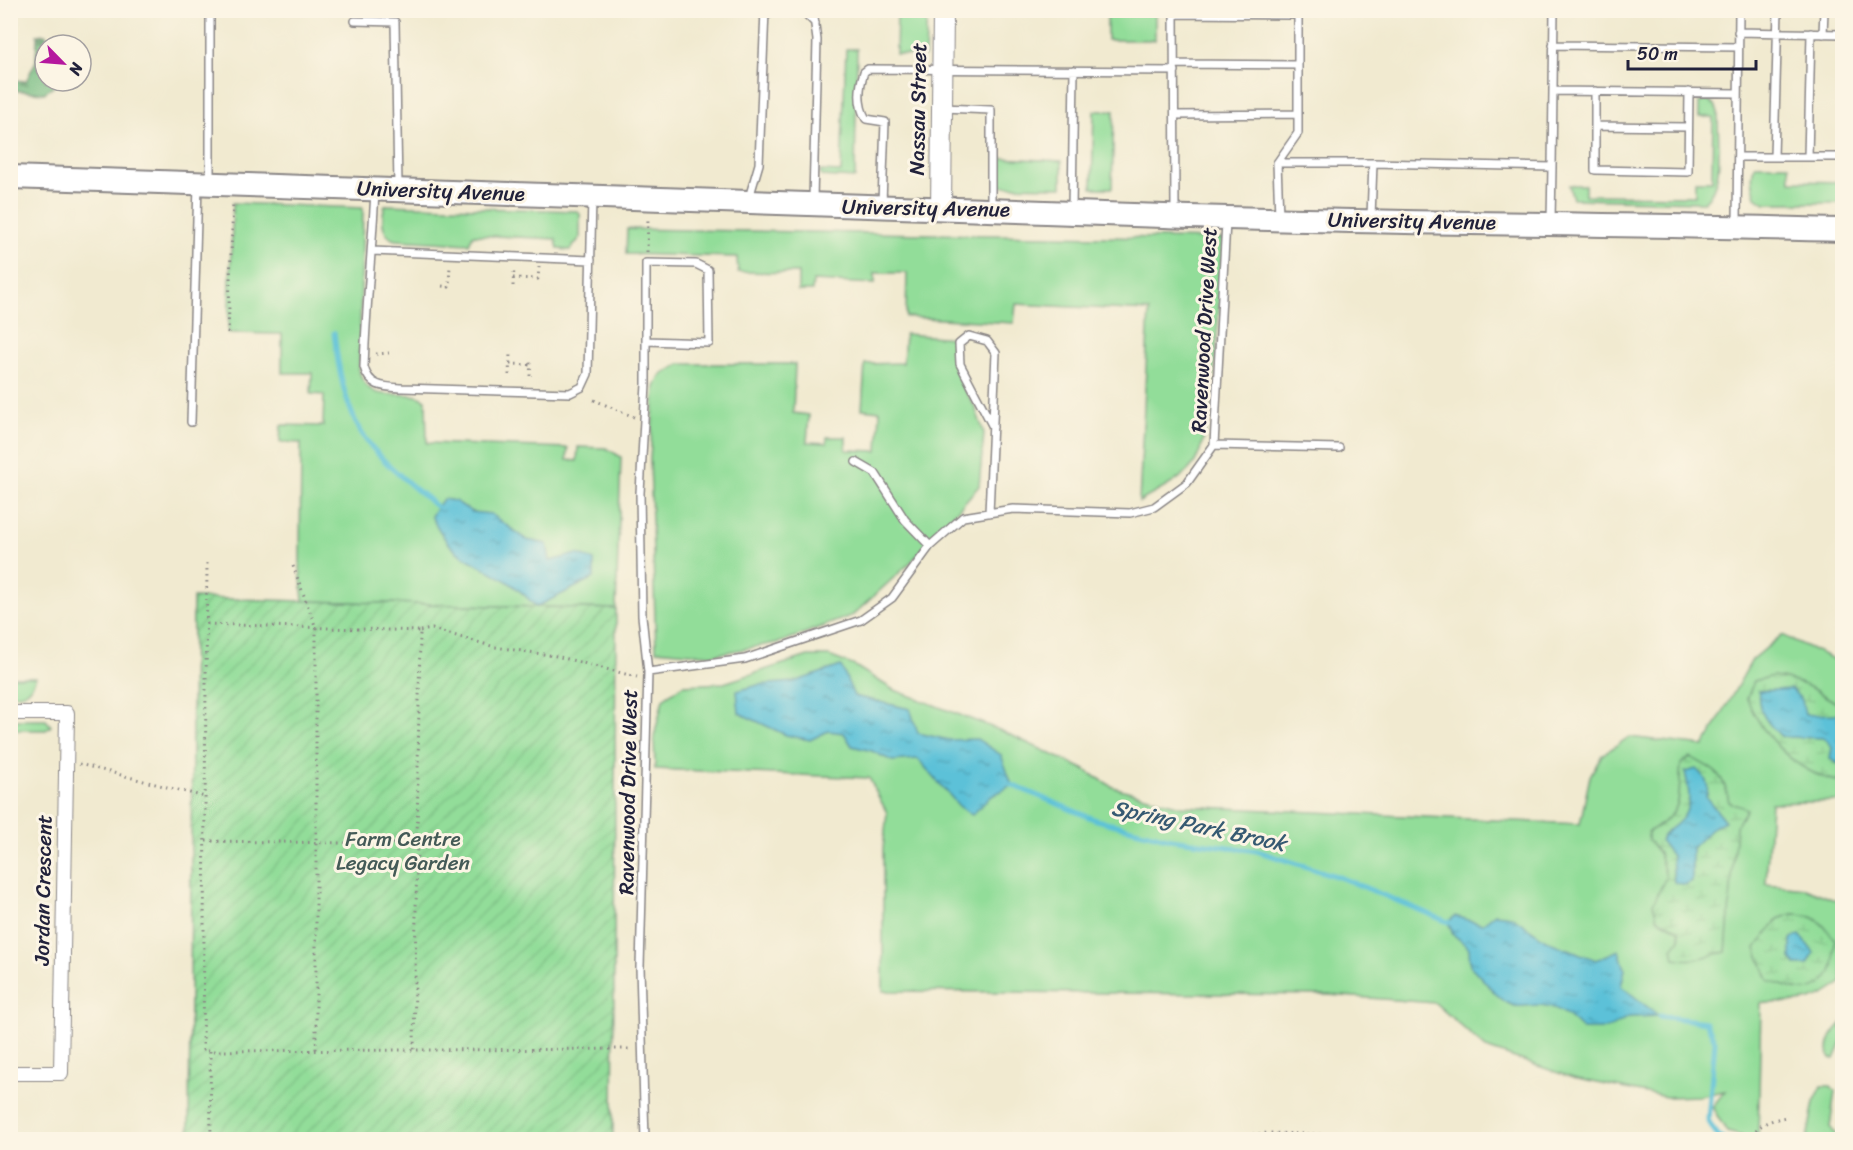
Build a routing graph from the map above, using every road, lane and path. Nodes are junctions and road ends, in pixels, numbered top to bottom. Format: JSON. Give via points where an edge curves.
{"nodes":[{"id":1,"x":210,"y":10,"type":"edge"},
{"id":2,"x":775,"y":10,"type":"edge"},
{"id":3,"x":802,"y":10,"type":"edge"},
{"id":4,"x":813,"y":10,"type":"edge"},
{"id":5,"x":943,"y":10,"type":"edge"},
{"id":6,"x":1554,"y":10,"type":"edge"},
{"id":7,"x":1739,"y":10,"type":"edge"},
{"id":8,"x":1778,"y":10,"type":"edge"},
{"id":9,"x":1824,"y":10,"type":"edge"},
{"id":10,"x":1174,"y":12,"type":"edge"},
{"id":11,"x":1298,"y":13,"type":"edge"},
{"id":12,"x":765,"y":14,"type":"edge"},
{"id":13,"x":355,"y":21,"type":"dead end"},
{"id":14,"x":817,"y":25,"type":"junction"},
{"id":15,"x":1738,"y":32,"type":"junction"},
{"id":16,"x":1777,"y":33,"type":"junction"},
{"id":17,"x":1811,"y":33,"type":"junction"},
{"id":18,"x":1823,"y":34,"type":"junction"},
{"id":19,"x":1842,"y":34,"type":"edge"},
{"id":20,"x":1553,"y":45,"type":"junction"},
{"id":21,"x":1738,"y":47,"type":"junction"},
{"id":22,"x":1298,"y":65,"type":"junction"},
{"id":23,"x":943,"y":68,"type":"junction"},
{"id":24,"x":1175,"y":68,"type":"junction"},
{"id":25,"x":1074,"y":70,"type":"junction"},
{"id":26,"x":1553,"y":91,"type":"junction"},
{"id":27,"x":1595,"y":91,"type":"junction"},
{"id":28,"x":1689,"y":92,"type":"junction"},
{"id":29,"x":1738,"y":93,"type":"junction"},
{"id":30,"x":942,"y":108,"type":"junction"},
{"id":31,"x":1298,"y":114,"type":"junction"},
{"id":32,"x":1175,"y":115,"type":"junction"},
{"id":33,"x":1595,"y":126,"type":"junction"},
{"id":34,"x":1688,"y":127,"type":"junction"},
{"id":35,"x":1738,"y":157,"type":"junction"},
{"id":36,"x":1774,"y":157,"type":"junction"},
{"id":37,"x":1808,"y":157,"type":"junction"},
{"id":38,"x":1842,"y":157,"type":"edge"},
{"id":39,"x":1277,"y":163,"type":"junction"},
{"id":40,"x":1373,"y":163,"type":"junction"},
{"id":41,"x":1552,"y":167,"type":"junction"},
{"id":42,"x":10,"y":177,"type":"edge"},
{"id":43,"x":204,"y":183,"type":"junction"},
{"id":44,"x":375,"y":188,"type":"junction"},
{"id":45,"x":398,"y":189,"type":"junction"},
{"id":46,"x":592,"y":194,"type":"junction"},
{"id":47,"x":748,"y":202,"type":"junction"},
{"id":48,"x":233,"y":203,"type":"dead end"},
{"id":49,"x":812,"y":205,"type":"junction"},
{"id":50,"x":881,"y":207,"type":"junction"},
{"id":51,"x":941,"y":209,"type":"junction"},
{"id":52,"x":991,"y":209,"type":"junction"},
{"id":53,"x":1072,"y":212,"type":"junction"},
{"id":54,"x":1175,"y":216,"type":"junction"},
{"id":55,"x":1227,"y":217,"type":"junction"},
{"id":56,"x":648,"y":218,"type":"dead end"},
{"id":57,"x":1279,"y":218,"type":"junction"},
{"id":58,"x":1371,"y":220,"type":"junction"},
{"id":59,"x":1551,"y":225,"type":"junction"},
{"id":60,"x":1737,"y":227,"type":"junction"},
{"id":61,"x":1842,"y":230,"type":"edge"},
{"id":62,"x":372,"y":251,"type":"junction"},
{"id":63,"x":451,"y":254,"type":"junction"},
{"id":64,"x":514,"y":257,"type":"junction"},
{"id":65,"x":539,"y":258,"type":"junction"},
{"id":66,"x":591,"y":260,"type":"junction"},
{"id":67,"x":646,"y":263,"type":"junction"},
{"id":68,"x":513,"y":278,"type":"junction"},
{"id":69,"x":442,"y":286,"type":"dead end"},
{"id":70,"x":513,"y":286,"type":"dead end"},
{"id":71,"x":228,"y":333,"type":"dead end"},
{"id":72,"x":646,"y":341,"type":"junction"},
{"id":73,"x":376,"y":343,"type":"dead end"},
{"id":74,"x":389,"y":353,"type":"dead end"},
{"id":75,"x":510,"y":354,"type":"dead end"},
{"id":76,"x":510,"y":364,"type":"junction"},
{"id":77,"x":509,"y":375,"type":"dead end"},
{"id":78,"x":530,"y":376,"type":"dead end"},
{"id":79,"x":594,"y":400,"type":"dead end"},
{"id":80,"x":192,"y":422,"type":"dead end"},
{"id":81,"x":644,"y":422,"type":"junction"},
{"id":82,"x":993,"y":427,"type":"junction"},
{"id":83,"x":1214,"y":445,"type":"junction"},
{"id":84,"x":1339,"y":447,"type":"dead end"},
{"id":85,"x":856,"y":462,"type":"dead end"},
{"id":86,"x":989,"y":513,"type":"junction"},
{"id":87,"x":930,"y":546,"type":"junction"},
{"id":88,"x":207,"y":563,"type":"dead end"},
{"id":89,"x":293,"y":566,"type":"dead end"},
{"id":90,"x":206,"y":624,"type":"junction"},
{"id":91,"x":316,"y":628,"type":"junction"},
{"id":92,"x":420,"y":632,"type":"junction"},
{"id":93,"x":648,"y":672,"type":"junction"},
{"id":94,"x":648,"y":680,"type":"junction"},
{"id":95,"x":10,"y":713,"type":"edge"},
{"id":96,"x":66,"y":761,"type":"junction"},
{"id":97,"x":205,"y":797,"type":"junction"},
{"id":98,"x":205,"y":841,"type":"junction"},
{"id":99,"x":316,"y":843,"type":"junction"},
{"id":100,"x":417,"y":844,"type":"junction"},
{"id":101,"x":642,"y":1049,"type":"junction"},
{"id":102,"x":316,"y":1050,"type":"junction"},
{"id":103,"x":414,"y":1050,"type":"junction"},
{"id":104,"x":210,"y":1051,"type":"junction"},
{"id":105,"x":10,"y":1073,"type":"edge"},
{"id":106,"x":1786,"y":1117,"type":"dead end"},
{"id":107,"x":211,"y":1140,"type":"edge"},
{"id":108,"x":645,"y":1140,"type":"edge"},
{"id":109,"x":1187,"y":1140,"type":"edge"},
{"id":110,"x":1568,"y":1140,"type":"edge"},
{"id":111,"x":1749,"y":1140,"type":"edge"}],
"edges":[{"from":1,"to":43,"type":"lane"},
{"from":2,"to":12,"type":"lane"},
{"from":3,"to":14,"type":"lane"},
{"from":4,"to":14,"type":"lane"},
{"from":5,"to":23,"type":"street","name":"Nassau Street"},
{"from":6,"to":20,"type":"lane"},
{"from":7,"to":15,"type":"lane"},
{"from":8,"to":16,"type":"lane"},
{"from":9,"to":18,"type":"lane"},
{"from":10,"to":11,"type":"lane"},
{"from":10,"to":24,"type":"lane"},
{"from":11,"to":22,"type":"lane"},
{"from":12,"to":47,"type":"lane","via":[[759,164]]},
{"from":13,"to":45,"type":"lane","via":[[395,22]]},
{"from":14,"to":49,"type":"lane"},
{"from":15,"to":16,"type":"lane"},
{"from":15,"to":21,"type":"lane"},
{"from":16,"to":17,"type":"lane"},
{"from":16,"to":36,"type":"lane"},
{"from":17,"to":18,"type":"lane"},
{"from":17,"to":37,"type":"lane"},
{"from":18,"to":19,"type":"lane"},
{"from":20,"to":21,"type":"lane"},
{"from":20,"to":26,"type":"lane"},
{"from":21,"to":29,"type":"lane"},
{"from":22,"to":24,"type":"lane"},
{"from":22,"to":31,"type":"lane"},
{"from":23,"to":25,"type":"lane"},
{"from":23,"to":30,"type":"street","name":"Nassau Street"},
{"from":23,"to":50,"type":"lane","via":[[879,68],[864,72],[861,110],[866,119],[885,122]]},
{"from":24,"to":25,"type":"lane"},
{"from":24,"to":32,"type":"lane"},
{"from":25,"to":53,"type":"lane"},
{"from":26,"to":27,"type":"lane"},
{"from":26,"to":41,"type":"lane"},
{"from":27,"to":28,"type":"lane"},
{"from":27,"to":33,"type":"lane"},
{"from":28,"to":29,"type":"lane"},
{"from":28,"to":34,"type":"lane"},
{"from":29,"to":35,"type":"lane"},
{"from":30,"to":51,"type":"street","name":"Nassau Street"},
{"from":30,"to":52,"type":"lane","via":[[991,110]]},
{"from":31,"to":32,"type":"lane"},
{"from":31,"to":39,"type":"lane","via":[[1298,133]]},
{"from":32,"to":54,"type":"lane"},
{"from":33,"to":34,"type":"lane"},
{"from":33,"to":34,"type":"lane","via":[[1595,170],[1676,172],[1688,172]]},
{"from":35,"to":36,"type":"lane"},
{"from":35,"to":60,"type":"lane"},
{"from":36,"to":37,"type":"lane"},
{"from":37,"to":38,"type":"lane"},
{"from":39,"to":40,"type":"lane"},
{"from":39,"to":57,"type":"lane"},
{"from":40,"to":41,"type":"lane"},
{"from":40,"to":58,"type":"lane"},
{"from":41,"to":59,"type":"lane"},
{"from":42,"to":43,"type":"main road","name":"University Avenue"},
{"from":43,"to":44,"type":"main road","name":"University Avenue"},
{"from":43,"to":80,"type":"lane"},
{"from":44,"to":45,"type":"main road","name":"University Avenue"},
{"from":44,"to":62,"type":"lane"},
{"from":45,"to":46,"type":"main road","name":"University Avenue"},
{"from":46,"to":47,"type":"main road","name":"University Avenue"},
{"from":46,"to":66,"type":"lane"},
{"from":47,"to":49,"type":"main road","name":"University Avenue"},
{"from":48,"to":71,"type":"path"},
{"from":49,"to":50,"type":"main road","name":"University Avenue"},
{"from":50,"to":51,"type":"main road","name":"University Avenue"},
{"from":51,"to":52,"type":"main road","name":"University Avenue"},
{"from":52,"to":53,"type":"main road","name":"University Avenue"},
{"from":53,"to":54,"type":"main road","name":"University Avenue"},
{"from":54,"to":55,"type":"main road","name":"University Avenue"},
{"from":55,"to":57,"type":"main road","name":"University Avenue"},
{"from":55,"to":83,"type":"lane","name":"Ravenwood Drive West"},
{"from":56,"to":67,"type":"path"},
{"from":57,"to":58,"type":"main road","name":"University Avenue"},
{"from":58,"to":59,"type":"main road","name":"University Avenue"},
{"from":59,"to":60,"type":"main road","name":"University Avenue"},
{"from":60,"to":61,"type":"main road","name":"University Avenue"},
{"from":62,"to":63,"type":"lane"},
{"from":62,"to":66,"type":"lane","via":[[368,269],[366,374],[376,384],[402,388],[570,393],[582,387],[588,374]]},
{"from":63,"to":64,"type":"lane"},
{"from":63,"to":69,"type":"path","via":[[449,287]]},
{"from":64,"to":65,"type":"lane"},
{"from":64,"to":68,"type":"path"},
{"from":65,"to":66,"type":"lane"},
{"from":65,"to":68,"type":"path","via":[[538,279]]},
{"from":67,"to":72,"type":"lane"},
{"from":67,"to":72,"type":"lane","via":[[696,264],[708,270],[710,299],[709,343]]},
{"from":68,"to":70,"type":"path"},
{"from":72,"to":81,"type":"lane"},
{"from":73,"to":74,"type":"path","via":[[375,354]]},
{"from":75,"to":76,"type":"path"},
{"from":76,"to":77,"type":"path"},
{"from":76,"to":78,"type":"path","via":[[531,363]]},
{"from":79,"to":81,"type":"path"},
{"from":81,"to":93,"type":"lane","via":[[640,504],[642,616]]},
{"from":82,"to":82,"type":"lane","via":[[996,353],[987,341],[969,336],[959,344],[960,364]]},
{"from":82,"to":86,"type":"lane"},
{"from":83,"to":84,"type":"lane"},
{"from":83,"to":86,"type":"lane","name":"Ravenwood Drive West","via":[[1187,483],[1154,507],[1130,513],[1013,509]]},
{"from":85,"to":87,"type":"lane","via":[[875,473],[905,520]]},
{"from":86,"to":87,"type":"lane","name":"Ravenwood Drive West","via":[[963,518]]},
{"from":87,"to":93,"type":"lane","name":"Ravenwood Drive West","via":[[892,598],[861,620],[745,659]]},
{"from":88,"to":90,"type":"path"},
{"from":89,"to":91,"type":"path"},
{"from":90,"to":91,"type":"path"},
{"from":90,"to":97,"type":"path"},
{"from":91,"to":92,"type":"path"},
{"from":91,"to":99,"type":"path"},
{"from":92,"to":94,"type":"path","via":[[432,629],[495,647],[556,656]]},
{"from":92,"to":100,"type":"path"},
{"from":93,"to":94,"type":"lane","name":"Ravenwood Drive West"},
{"from":94,"to":101,"type":"lane","name":"Ravenwood Drive West","via":[[640,967]]},
{"from":95,"to":96,"type":"street","name":"Jordan Crescent","via":[[67,713]]},
{"from":96,"to":97,"type":"path"},
{"from":96,"to":105,"type":"street","name":"Jordan Crescent","via":[[61,1073]]},
{"from":97,"to":98,"type":"path"},
{"from":98,"to":99,"type":"path"},
{"from":98,"to":104,"type":"path","via":[[203,1051]]},
{"from":99,"to":100,"type":"path"},
{"from":99,"to":102,"type":"path"},
{"from":100,"to":103,"type":"path"},
{"from":101,"to":103,"type":"path"},
{"from":101,"to":108,"type":"lane","name":"Ravenwood Drive West"},
{"from":102,"to":103,"type":"path"},
{"from":102,"to":104,"type":"path"},
{"from":104,"to":107,"type":"path"},
{"from":106,"to":111,"type":"path","via":[[1772,1119],[1757,1128]]},
{"from":109,"to":110,"type":"path","via":[[1268,1133]]}]}
